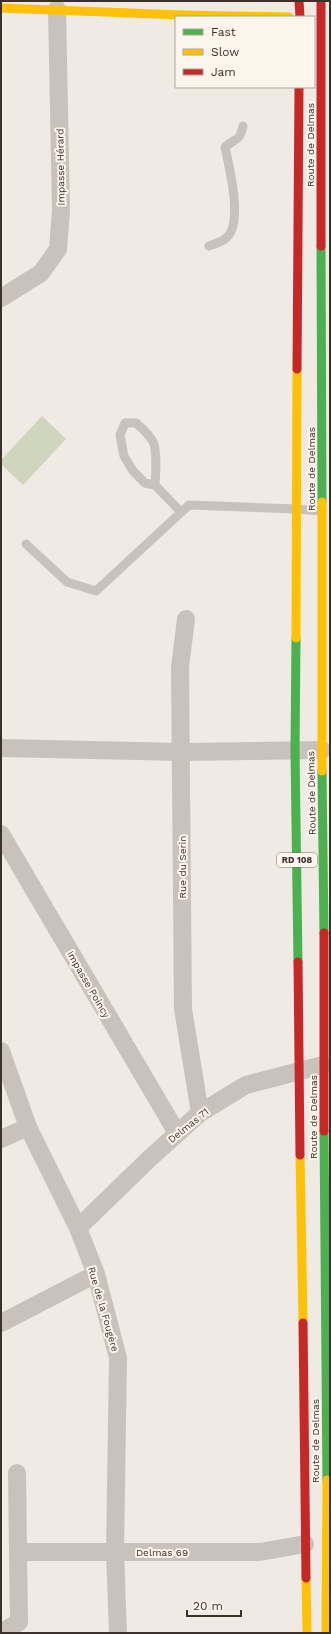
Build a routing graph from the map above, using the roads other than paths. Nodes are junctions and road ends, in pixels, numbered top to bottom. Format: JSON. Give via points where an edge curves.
{"nodes":[{"id":1,"x":300,"y":1,"type":"edge"},
{"id":2,"x":320,"y":1,"type":"edge"},
{"id":3,"x":1,"y":8,"type":"edge"},
{"id":4,"x":57,"y":9,"type":"junction"},
{"id":5,"x":236,"y":16,"type":"edge"},
{"id":6,"x":300,"y":16,"type":"edge"},
{"id":7,"x":317,"y":16,"type":"edge"},
{"id":8,"x":299,"y":88,"type":"edge"},
{"id":9,"x":243,"y":126,"type":"dead end"},
{"id":10,"x":209,"y":246,"type":"dead end"},
{"id":11,"x":1,"y":298,"type":"edge"},
{"id":12,"x":155,"y":485,"type":"junction"},
{"id":13,"x":296,"y":509,"type":"junction"},
{"id":14,"x":322,"y":511,"type":"junction"},
{"id":15,"x":182,"y":512,"type":"junction"},
{"id":16,"x":26,"y":544,"type":"dead end"},
{"id":17,"x":186,"y":620,"type":"dead end"},
{"id":18,"x":1,"y":748,"type":"edge"},
{"id":19,"x":322,"y":750,"type":"junction"},
{"id":20,"x":295,"y":751,"type":"junction"},
{"id":21,"x":182,"y":752,"type":"junction"},
{"id":22,"x":1,"y":834,"type":"edge"},
{"id":23,"x":327,"y":984,"type":"edge"},
{"id":24,"x":1,"y":1051,"type":"edge"},
{"id":25,"x":323,"y":1065,"type":"junction"},
{"id":26,"x":300,"y":1071,"type":"junction"},
{"id":27,"x":200,"y":1113,"type":"junction"},
{"id":28,"x":28,"y":1127,"type":"junction"},
{"id":29,"x":177,"y":1133,"type":"junction"},
{"id":30,"x":1,"y":1139,"type":"edge"},
{"id":31,"x":78,"y":1228,"type":"junction"},
{"id":32,"x":96,"y":1274,"type":"junction"},
{"id":33,"x":1,"y":1323,"type":"edge"},
{"id":34,"x":17,"y":1473,"type":"dead end"},
{"id":35,"x":328,"y":1533,"type":"edge"},
{"id":36,"x":305,"y":1544,"type":"junction"},
{"id":37,"x":18,"y":1552,"type":"junction"},
{"id":38,"x":115,"y":1552,"type":"junction"},
{"id":39,"x":1,"y":1633,"type":"edge"},
{"id":40,"x":118,"y":1633,"type":"edge"},
{"id":41,"x":307,"y":1633,"type":"edge"},
{"id":42,"x":326,"y":1633,"type":"edge"}],
"edges":[{"from":1,"to":6,"type":"main road"},
{"from":2,"to":7,"type":"main road","name":"Route de Delmas","number":"RD 108"},
{"from":3,"to":4,"type":"main road"},
{"from":4,"to":5,"type":"main road"},
{"from":4,"to":11,"type":"street","name":"Impasse Hérard","via":[[61,211],[58,249],[41,273]]},
{"from":7,"to":14,"type":"main road","name":"Route de Delmas","number":"RD 108"},
{"from":8,"to":13,"type":"main road","name":"Route de Delmas","number":"RD 108"},
{"from":9,"to":10,"type":"lane","via":[[242,135],[225,148],[232,180],[234,227],[227,238]]},
{"from":12,"to":12,"type":"lane","via":[[153,443],[136,423],[125,423],[120,435],[124,456],[133,471],[145,483]]},
{"from":12,"to":15,"type":"lane"},
{"from":13,"to":14,"type":"lane"},
{"from":13,"to":15,"type":"lane","via":[[189,505]]},
{"from":13,"to":20,"type":"main road","name":"Route de Delmas","number":"RD 108"},
{"from":14,"to":19,"type":"main road","name":"Route de Delmas","number":"RD 108"},
{"from":15,"to":16,"type":"lane","via":[[96,592],[66,582]]},
{"from":17,"to":21,"type":"street","name":"Rue du Serin","via":[[180,667]]},
{"from":18,"to":21,"type":"street"},
{"from":19,"to":20,"type":"street"},
{"from":19,"to":23,"type":"main road","name":"Route de Delmas","number":"RD 108"},
{"from":20,"to":21,"type":"street"},
{"from":20,"to":26,"type":"main road","name":"Route de Delmas","number":"RD 108"},
{"from":21,"to":27,"type":"street","name":"Rue du Serin","via":[[183,1009]]},
{"from":22,"to":29,"type":"street","name":"Impasse Poincy"},
{"from":23,"to":25,"type":"main road","name":"Route de Delmas","number":"RD 108"},
{"from":24,"to":28,"type":"street","name":"Rue de la Fougère"},
{"from":25,"to":26,"type":"street","name":"Delmas 71"},
{"from":25,"to":35,"type":"main road","name":"Route de Delmas","number":"RD 108"},
{"from":26,"to":27,"type":"street","name":"Delmas 71","via":[[246,1086]]},
{"from":26,"to":36,"type":"main road","name":"Route de Delmas","number":"RD 108"},
{"from":27,"to":29,"type":"street","name":"Delmas 71"},
{"from":28,"to":30,"type":"street"},
{"from":28,"to":31,"type":"street","name":"Rue de la Fougère"},
{"from":29,"to":31,"type":"street","name":"Delmas 71"},
{"from":31,"to":32,"type":"street","name":"Rue de la Fougère"},
{"from":32,"to":33,"type":"street"},
{"from":32,"to":38,"type":"street","name":"Rue de la Fougère","via":[[118,1358]]},
{"from":34,"to":37,"type":"street"},
{"from":35,"to":36,"type":"main road"},
{"from":35,"to":42,"type":"main road","name":"Route de Delmas","number":"RD 108"},
{"from":36,"to":38,"type":"street","name":"Delmas 69","via":[[260,1552]]},
{"from":36,"to":41,"type":"main road","name":"Route de Delmas","number":"RD 108"},
{"from":37,"to":38,"type":"street","name":"Delmas 69"},
{"from":37,"to":39,"type":"street","via":[[18,1622]]},
{"from":38,"to":40,"type":"street","name":"Rue de la Fougère"}]}
